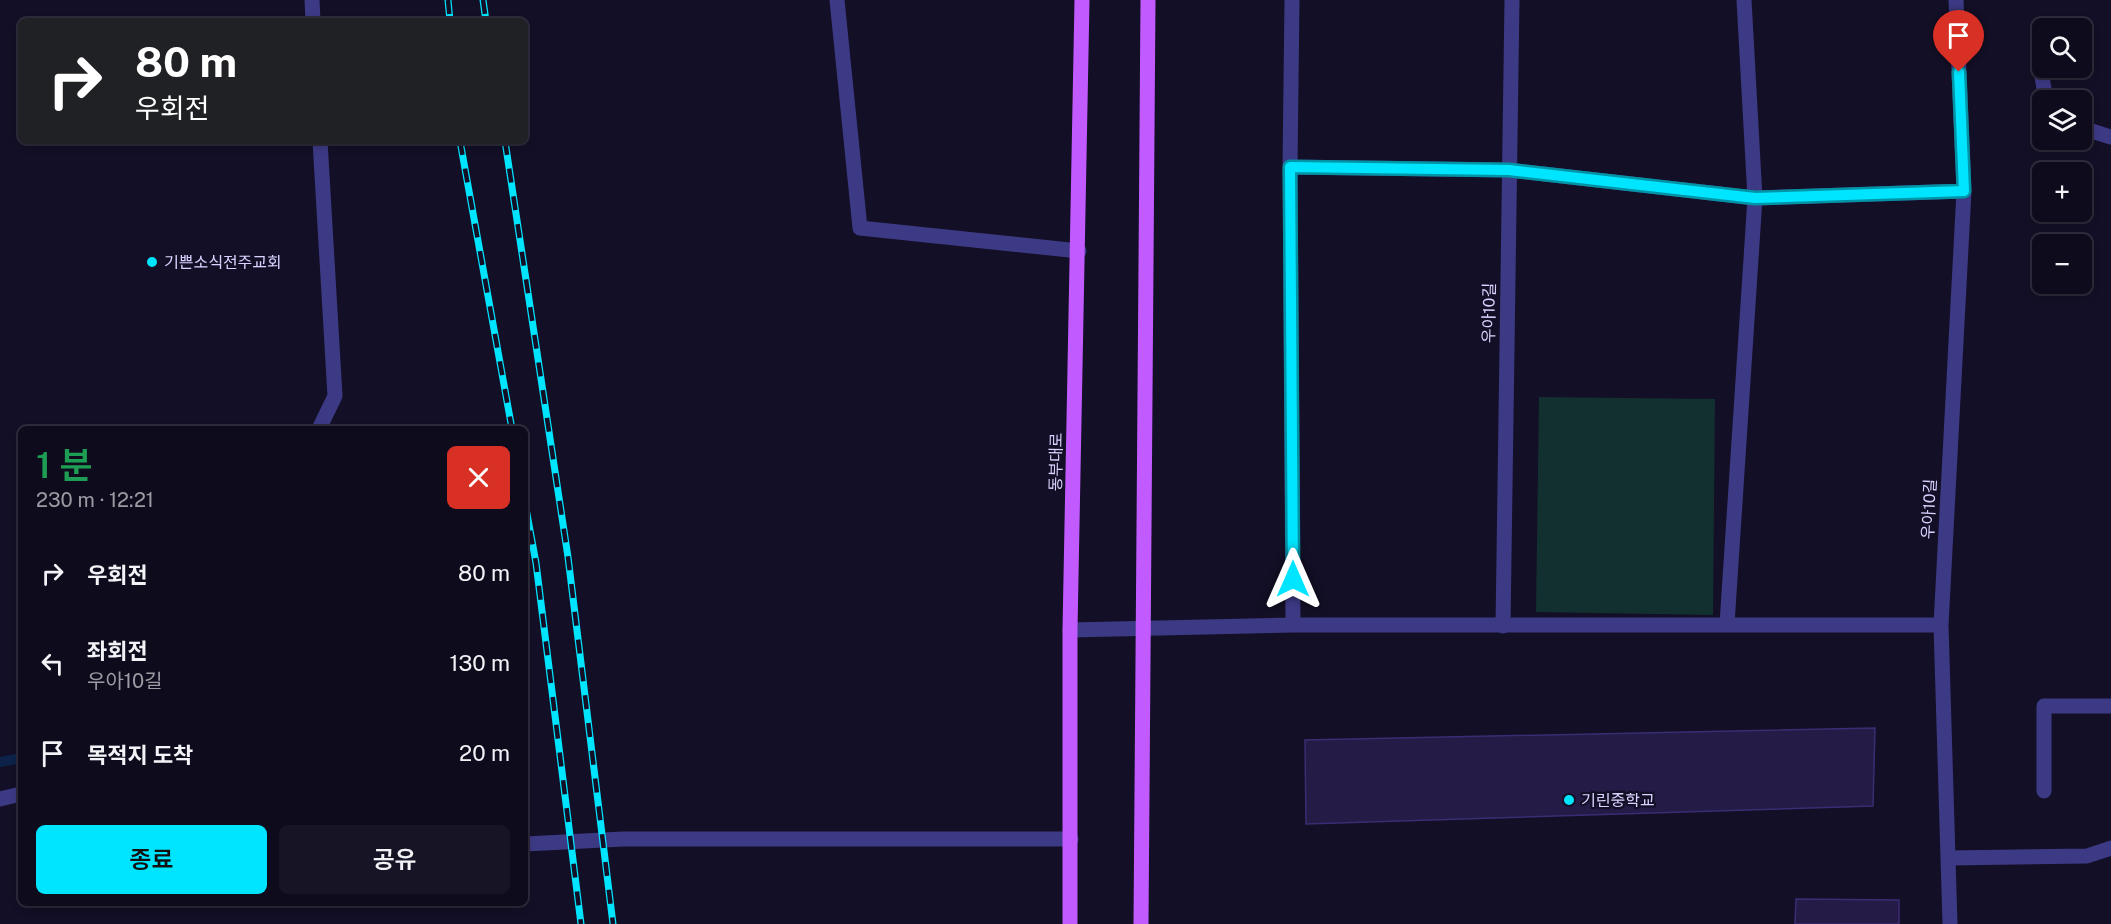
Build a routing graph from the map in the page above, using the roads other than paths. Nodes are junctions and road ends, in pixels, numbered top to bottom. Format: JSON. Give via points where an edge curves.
{"nodes":[{"id":1,"x":312,"y":0,"type":"edge"},
{"id":2,"x":837,"y":0,"type":"edge"},
{"id":3,"x":1082,"y":0,"type":"edge"},
{"id":4,"x":1148,"y":0,"type":"edge"},
{"id":5,"x":1292,"y":0,"type":"edge"},
{"id":6,"x":1512,"y":0,"type":"edge"},
{"id":7,"x":1744,"y":0,"type":"edge"},
{"id":8,"x":1956,"y":0,"type":"edge"},
{"id":9,"x":313,"y":18,"type":"edge"},
{"id":10,"x":2092,"y":131,"type":"edge"},
{"id":11,"x":2111,"y":136,"type":"edge"},
{"id":12,"x":320,"y":144,"type":"edge"},
{"id":13,"x":1290,"y":167,"type":"junction"},
{"id":14,"x":1509,"y":170,"type":"junction"},
{"id":15,"x":1964,"y":191,"type":"junction"},
{"id":16,"x":1755,"y":198,"type":"junction"},
{"id":17,"x":1079,"y":251,"type":"junction"},
{"id":18,"x":320,"y":426,"type":"edge"},
{"id":19,"x":1727,"y":624,"type":"junction"},
{"id":20,"x":1293,"y":625,"type":"junction"},
{"id":21,"x":1941,"y":625,"type":"junction"},
{"id":22,"x":1503,"y":626,"type":"junction"},
{"id":23,"x":1070,"y":630,"type":"junction"},
{"id":24,"x":1145,"y":630,"type":"junction"},
{"id":25,"x":2111,"y":706,"type":"edge"},
{"id":26,"x":2044,"y":791,"type":"dead end"},
{"id":27,"x":18,"y":795,"type":"edge"},
{"id":28,"x":0,"y":799,"type":"edge"},
{"id":29,"x":1071,"y":839,"type":"junction"},
{"id":30,"x":528,"y":844,"type":"edge"},
{"id":31,"x":2111,"y":848,"type":"edge"},
{"id":32,"x":1949,"y":858,"type":"junction"},
{"id":33,"x":1070,"y":924,"type":"edge"},
{"id":34,"x":1141,"y":924,"type":"edge"},
{"id":35,"x":1950,"y":924,"type":"edge"}],
"edges":[{"from":1,"to":9,"type":"street"},
{"from":2,"to":17,"type":"street","via":[[860,228]]},
{"from":3,"to":17,"type":"main road","name":"동부대로"},
{"from":4,"to":24,"type":"main road"},
{"from":5,"to":13,"type":"street"},
{"from":6,"to":14,"type":"street","name":"우아10길"},
{"from":7,"to":16,"type":"street"},
{"from":8,"to":15,"type":"street","name":"우아10길"},
{"from":10,"to":11,"type":"street"},
{"from":12,"to":18,"type":"street","via":[[335,396]]},
{"from":13,"to":14,"type":"street"},
{"from":13,"to":20,"type":"street"},
{"from":14,"to":16,"type":"street"},
{"from":14,"to":22,"type":"street","name":"우아10길"},
{"from":15,"to":16,"type":"street"},
{"from":15,"to":21,"type":"street","name":"우아10길"},
{"from":16,"to":19,"type":"street"},
{"from":17,"to":23,"type":"main road","name":"동부대로"},
{"from":19,"to":21,"type":"street"},
{"from":19,"to":22,"type":"street"},
{"from":20,"to":22,"type":"street"},
{"from":20,"to":24,"type":"street"},
{"from":21,"to":32,"type":"street","name":"우아10길"},
{"from":23,"to":24,"type":"street"},
{"from":23,"to":29,"type":"main road","name":"동부대로"},
{"from":24,"to":34,"type":"main road"},
{"from":25,"to":26,"type":"street","via":[[2044,706]]},
{"from":27,"to":28,"type":"street"},
{"from":29,"to":30,"type":"street","via":[[623,839]]},
{"from":29,"to":33,"type":"main road","name":"동부대로"},
{"from":31,"to":32,"type":"street","via":[[2087,856]]},
{"from":32,"to":35,"type":"street","name":"우아10길"}]}
